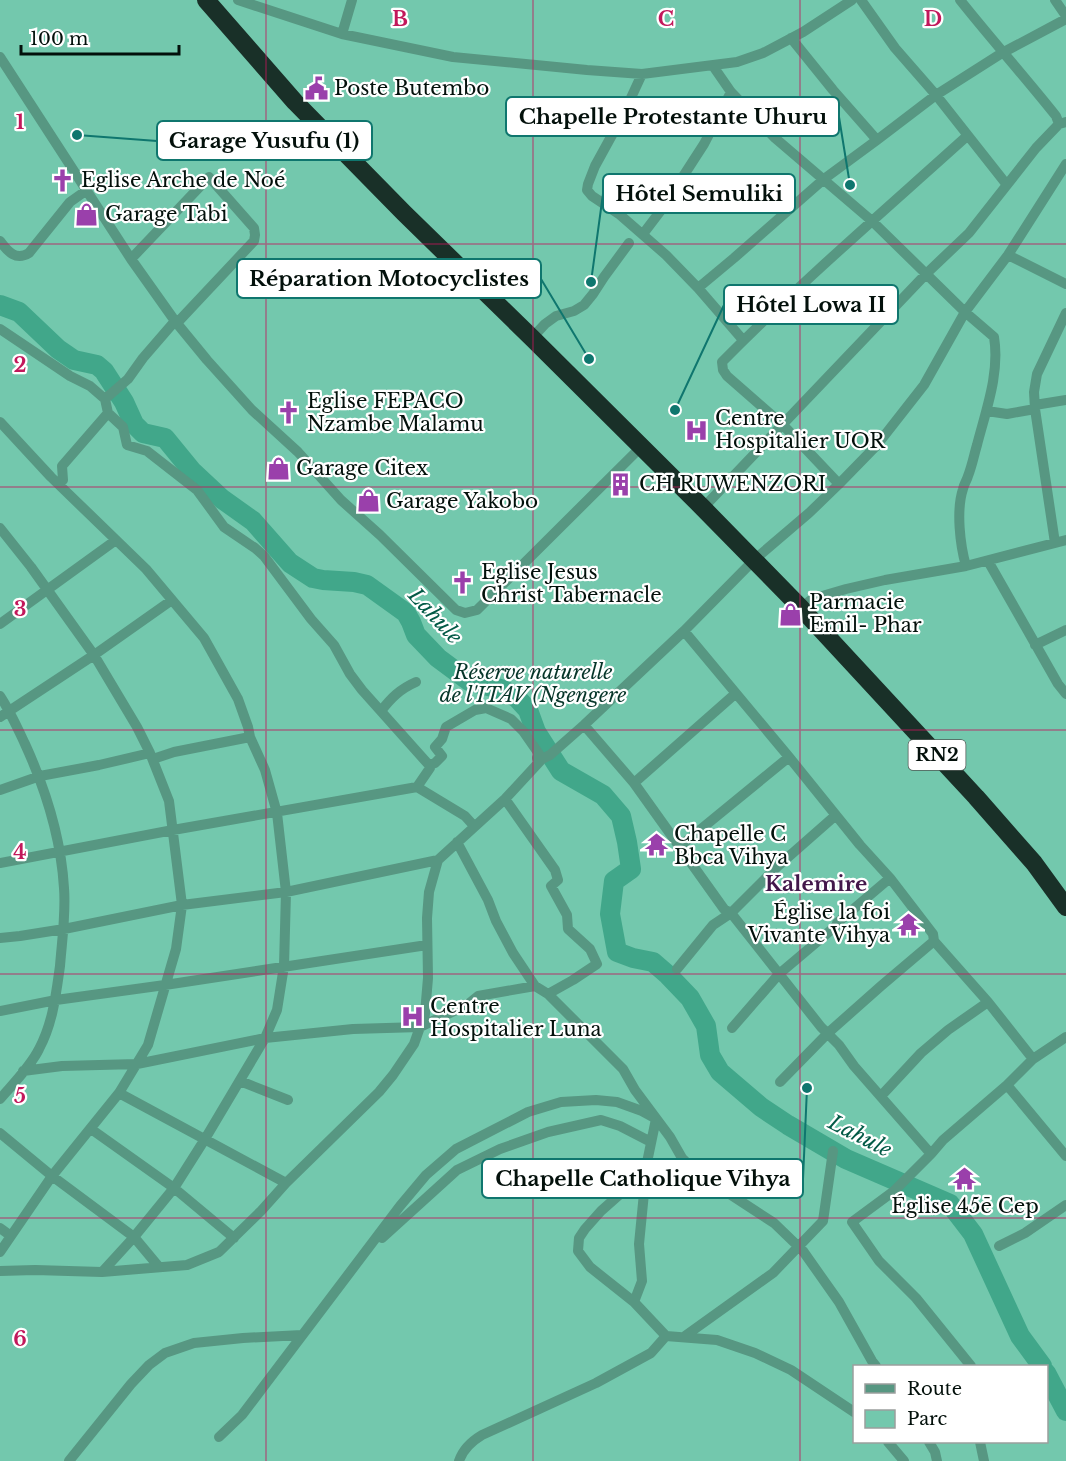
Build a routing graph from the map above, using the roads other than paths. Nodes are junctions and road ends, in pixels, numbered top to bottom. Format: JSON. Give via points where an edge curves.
{"nodes":[{"id":1,"x":206,"y":0,"type":"edge"},
{"id":2,"x":352,"y":0,"type":"edge"},
{"id":3,"x":852,"y":0,"type":"edge"},
{"id":4,"x":861,"y":0,"type":"edge"},
{"id":5,"x":960,"y":0,"type":"edge"},
{"id":6,"x":1055,"y":0,"type":"edge"},
{"id":7,"x":240,"y":1,"type":"edge"},
{"id":8,"x":1066,"y":17,"type":"edge"},
{"id":9,"x":342,"y":34,"type":"junction"},
{"id":10,"x":791,"y":38,"type":"junction"},
{"id":11,"x":1002,"y":53,"type":"junction"},
{"id":12,"x":0,"y":57,"type":"edge"},
{"id":13,"x":713,"y":66,"type":"junction"},
{"id":14,"x":642,"y":74,"type":"junction"},
{"id":15,"x":731,"y":92,"type":"junction"},
{"id":16,"x":936,"y":94,"type":"junction"},
{"id":17,"x":1062,"y":123,"type":"edge"},
{"id":18,"x":968,"y":136,"type":"junction"},
{"id":19,"x":877,"y":140,"type":"junction"},
{"id":20,"x":1066,"y":164,"type":"edge"},
{"id":21,"x":824,"y":178,"type":"junction"},
{"id":22,"x":1006,"y":185,"type":"junction"},
{"id":23,"x":87,"y":190,"type":"junction"},
{"id":24,"x":872,"y":221,"type":"junction"},
{"id":25,"x":643,"y":234,"type":"junction"},
{"id":26,"x":0,"y":241,"type":"edge"},
{"id":27,"x":629,"y":243,"type":"dead end"},
{"id":28,"x":1008,"y":255,"type":"junction"},
{"id":29,"x":131,"y":259,"type":"junction"},
{"id":30,"x":926,"y":274,"type":"junction"},
{"id":31,"x":1066,"y":284,"type":"edge"},
{"id":32,"x":698,"y":288,"type":"junction"},
{"id":33,"x":965,"y":312,"type":"junction"},
{"id":34,"x":1066,"y":313,"type":"edge"},
{"id":35,"x":176,"y":322,"type":"junction"},
{"id":36,"x":0,"y":329,"type":"edge"},
{"id":37,"x":532,"y":338,"type":"junction"},
{"id":38,"x":743,"y":340,"type":"junction"},
{"id":39,"x":105,"y":399,"type":"junction"},
{"id":40,"x":1066,"y":400,"type":"edge"},
{"id":41,"x":1035,"y":407,"type":"junction"},
{"id":42,"x":987,"y":411,"type":"junction"},
{"id":43,"x":108,"y":413,"type":"junction"},
{"id":44,"x":783,"y":424,"type":"junction"},
{"id":45,"x":2,"y":427,"type":"edge"},
{"id":46,"x":642,"y":446,"type":"junction"},
{"id":47,"x":58,"y":484,"type":"junction"},
{"id":48,"x":839,"y":484,"type":"junction"},
{"id":49,"x":703,"y":508,"type":"junction"},
{"id":50,"x":0,"y":528,"type":"edge"},
{"id":51,"x":116,"y":540,"type":"junction"},
{"id":52,"x":1061,"y":542,"type":"edge"},
{"id":53,"x":754,"y":560,"type":"junction"},
{"id":54,"x":988,"y":561,"type":"junction"},
{"id":55,"x":966,"y":566,"type":"junction"},
{"id":56,"x":48,"y":590,"type":"junction"},
{"id":57,"x":172,"y":600,"type":"junction"},
{"id":58,"x":801,"y":608,"type":"junction"},
{"id":59,"x":0,"y":624,"type":"edge"},
{"id":60,"x":1066,"y":630,"type":"edge"},
{"id":61,"x":684,"y":631,"type":"junction"},
{"id":62,"x":1035,"y":645,"type":"junction"},
{"id":63,"x":94,"y":655,"type":"junction"},
{"id":64,"x":416,"y":682,"type":"dead end"},
{"id":65,"x":735,"y":694,"type":"junction"},
{"id":66,"x":1066,"y":694,"type":"edge"},
{"id":67,"x":0,"y":696,"type":"edge"},
{"id":68,"x":10,"y":711,"type":"junction"},
{"id":69,"x":381,"y":711,"type":"junction"},
{"id":70,"x":0,"y":717,"type":"edge"},
{"id":71,"x":584,"y":725,"type":"junction"},
{"id":72,"x":250,"y":737,"type":"junction"},
{"id":73,"x":152,"y":756,"type":"junction"},
{"id":74,"x":789,"y":757,"type":"junction"},
{"id":75,"x":541,"y":760,"type":"junction"},
{"id":76,"x":429,"y":765,"type":"junction"},
{"id":77,"x":40,"y":776,"type":"junction"},
{"id":78,"x":634,"y":783,"type":"junction"},
{"id":79,"x":417,"y":787,"type":"junction"},
{"id":80,"x":0,"y":790,"type":"edge"},
{"id":81,"x":505,"y":799,"type":"junction"},
{"id":82,"x":277,"y":813,"type":"junction"},
{"id":83,"x":836,"y":815,"type":"junction"},
{"id":84,"x":474,"y":826,"type":"junction"},
{"id":85,"x":172,"y":830,"type":"junction"},
{"id":86,"x":457,"y":842,"type":"junction"},
{"id":87,"x":679,"y":847,"type":"junction"},
{"id":88,"x":61,"y":852,"type":"junction"},
{"id":89,"x":438,"y":860,"type":"junction"},
{"id":90,"x":0,"y":863,"type":"edge"},
{"id":91,"x":890,"y":878,"type":"junction"},
{"id":92,"x":286,"y":892,"type":"junction"},
{"id":93,"x":182,"y":905,"type":"junction"},
{"id":94,"x":1066,"y":907,"type":"edge"},
{"id":95,"x":731,"y":913,"type":"junction"},
{"id":96,"x":64,"y":929,"type":"junction"},
{"id":97,"x":0,"y":938,"type":"edge"},
{"id":98,"x":934,"y":941,"type":"junction"},
{"id":99,"x":427,"y":945,"type":"junction"},
{"id":100,"x":284,"y":966,"type":"junction"},
{"id":101,"x":677,"y":969,"type":"dead end"},
{"id":102,"x":779,"y":974,"type":"junction"},
{"id":103,"x":165,"y":985,"type":"junction"},
{"id":104,"x":535,"y":986,"type":"junction"},
{"id":105,"x":548,"y":994,"type":"junction"},
{"id":106,"x":56,"y":1000,"type":"junction"},
{"id":107,"x":988,"y":1002,"type":"junction"},
{"id":108,"x":0,"y":1011,"type":"edge"},
{"id":109,"x":422,"y":1026,"type":"junction"},
{"id":110,"x":732,"y":1028,"type":"dead end"},
{"id":111,"x":828,"y":1033,"type":"junction"},
{"id":112,"x":1066,"y":1037,"type":"edge"},
{"id":113,"x":265,"y":1038,"type":"junction"},
{"id":114,"x":1033,"y":1059,"type":"junction"},
{"id":115,"x":137,"y":1064,"type":"junction"},
{"id":116,"x":23,"y":1071,"type":"junction"},
{"id":117,"x":240,"y":1081,"type":"junction"},
{"id":118,"x":780,"y":1082,"type":"dead end"},
{"id":119,"x":1006,"y":1085,"type":"junction"},
{"id":120,"x":119,"y":1093,"type":"junction"},
{"id":121,"x":880,"y":1096,"type":"junction"},
{"id":122,"x":0,"y":1099,"type":"edge"},
{"id":123,"x":288,"y":1100,"type":"dead end"},
{"id":124,"x":656,"y":1119,"type":"junction"},
{"id":125,"x":91,"y":1129,"type":"junction"},
{"id":126,"x":0,"y":1133,"type":"edge"},
{"id":127,"x":205,"y":1139,"type":"junction"},
{"id":128,"x":651,"y":1142,"type":"junction"},
{"id":129,"x":833,"y":1151,"type":"dead end"},
{"id":130,"x":931,"y":1154,"type":"junction"},
{"id":131,"x":1066,"y":1156,"type":"edge"},
{"id":132,"x":696,"y":1172,"type":"junction"},
{"id":133,"x":643,"y":1174,"type":"junction"},
{"id":134,"x":51,"y":1176,"type":"junction"},
{"id":135,"x":286,"y":1183,"type":"junction"},
{"id":136,"x":174,"y":1188,"type":"junction"},
{"id":137,"x":1066,"y":1205,"type":"edge"},
{"id":138,"x":0,"y":1228,"type":"edge"},
{"id":139,"x":11,"y":1236,"type":"junction"},
{"id":140,"x":134,"y":1238,"type":"junction"},
{"id":141,"x":234,"y":1238,"type":"junction"},
{"id":142,"x":798,"y":1246,"type":"junction"},
{"id":143,"x":999,"y":1246,"type":"dead end"},
{"id":144,"x":0,"y":1252,"type":"edge"},
{"id":145,"x":365,"y":1253,"type":"junction"},
{"id":146,"x":159,"y":1267,"type":"junction"},
{"id":147,"x":0,"y":1271,"type":"edge"},
{"id":148,"x":102,"y":1272,"type":"junction"},
{"id":149,"x":634,"y":1302,"type":"junction"},
{"id":150,"x":302,"y":1335,"type":"junction"},
{"id":151,"x":666,"y":1336,"type":"junction"},
{"id":152,"x":685,"y":1336,"type":"junction"},
{"id":153,"x":875,"y":1365,"type":"edge"},
{"id":154,"x":970,"y":1365,"type":"edge"},
{"id":155,"x":853,"y":1411,"type":"edge"},
{"id":156,"x":219,"y":1437,"type":"dead end"},
{"id":157,"x":889,"y":1443,"type":"edge"},
{"id":158,"x":930,"y":1443,"type":"edge"},
{"id":159,"x":980,"y":1443,"type":"edge"},
{"id":160,"x":69,"y":1461,"type":"edge"},
{"id":161,"x":459,"y":1461,"type":"edge"},
{"id":162,"x":904,"y":1461,"type":"edge"},
{"id":163,"x":938,"y":1461,"type":"edge"},
{"id":164,"x":984,"y":1461,"type":"edge"}],
"edges":[{"from":1,"to":37,"type":"highway","number":"RN2","via":[[295,102]]},
{"from":2,"to":9,"type":"street"},
{"from":3,"to":10,"type":"street"},
{"from":4,"to":16,"type":"street","via":[[895,48]]},
{"from":5,"to":11,"type":"street"},
{"from":6,"to":8,"type":"street"},
{"from":7,"to":9,"type":"street"},
{"from":8,"to":11,"type":"street"},
{"from":9,"to":14,"type":"street","via":[[453,57]]},
{"from":10,"to":13,"type":"street","via":[[763,53]]},
{"from":10,"to":19,"type":"street"},
{"from":11,"to":16,"type":"street"},
{"from":11,"to":17,"type":"street"},
{"from":12,"to":23,"type":"street"},
{"from":13,"to":14,"type":"street"},
{"from":13,"to":15,"type":"street"},
{"from":14,"to":25,"type":"street","via":[[595,166],[587,190]]},
{"from":15,"to":21,"type":"street","via":[[775,138]]},
{"from":15,"to":25,"type":"street","via":[[699,152]]},
{"from":16,"to":18,"type":"street"},
{"from":16,"to":19,"type":"street"},
{"from":17,"to":22,"type":"street"},
{"from":18,"to":22,"type":"street"},
{"from":18,"to":24,"type":"street"},
{"from":19,"to":21,"type":"street"},
{"from":20,"to":28,"type":"street"},
{"from":21,"to":24,"type":"street"},
{"from":21,"to":32,"type":"street"},
{"from":22,"to":30,"type":"street","via":[[969,233]]},
{"from":23,"to":26,"type":"street","via":[[70,202],[23,257],[7,250]]},
{"from":23,"to":29,"type":"street"},
{"from":24,"to":30,"type":"street"},
{"from":24,"to":38,"type":"street"},
{"from":25,"to":32,"type":"street"},
{"from":27,"to":37,"type":"street","via":[[584,305],[556,316]]},
{"from":28,"to":31,"type":"street"},
{"from":28,"to":33,"type":"street"},
{"from":29,"to":35,"type":"street"},
{"from":29,"to":35,"type":"street","via":[[209,177],[254,228],[254,241]]},
{"from":30,"to":33,"type":"street"},
{"from":30,"to":44,"type":"street"},
{"from":32,"to":38,"type":"street"},
{"from":33,"to":42,"type":"street","via":[[994,337],[997,357]]},
{"from":33,"to":48,"type":"street","via":[[924,385],[877,445]]},
{"from":34,"to":41,"type":"street","via":[[1037,374]]},
{"from":35,"to":39,"type":"street","via":[[128,379]]},
{"from":35,"to":46,"type":"street","via":[[252,410],[298,452],[341,500],[456,610],[465,613],[477,610]]},
{"from":36,"to":39,"type":"street"},
{"from":37,"to":46,"type":"highway","number":"RN2"},
{"from":38,"to":44,"type":"street","via":[[722,362],[723,370]]},
{"from":39,"to":43,"type":"street"},
{"from":40,"to":41,"type":"street"},
{"from":41,"to":42,"type":"street","via":[[1007,414]]},
{"from":41,"to":52,"type":"street"},
{"from":42,"to":55,"type":"street","via":[[961,501],[960,532]]},
{"from":43,"to":47,"type":"street","via":[[62,466],[63,480]]},
{"from":43,"to":69,"type":"street","via":[[123,427],[128,445],[147,451],[197,490],[224,527],[264,556]]},
{"from":44,"to":48,"type":"street"},
{"from":44,"to":49,"type":"street"},
{"from":45,"to":47,"type":"street"},
{"from":46,"to":49,"type":"highway","number":"RN2"},
{"from":47,"to":51,"type":"street"},
{"from":48,"to":53,"type":"street"},
{"from":49,"to":53,"type":"highway","number":"RN2"},
{"from":50,"to":56,"type":"street"},
{"from":51,"to":56,"type":"street"},
{"from":51,"to":57,"type":"street"},
{"from":52,"to":54,"type":"street"},
{"from":53,"to":58,"type":"highway","number":"RN2"},
{"from":53,"to":61,"type":"street"},
{"from":54,"to":55,"type":"street"},
{"from":54,"to":62,"type":"street"},
{"from":55,"to":58,"type":"street","via":[[846,589],[812,599]]},
{"from":56,"to":59,"type":"street"},
{"from":56,"to":63,"type":"street"},
{"from":57,"to":63,"type":"street"},
{"from":57,"to":72,"type":"street","via":[[204,638],[219,664],[238,699]]},
{"from":58,"to":94,"type":"highway","number":"RN2","via":[[976,796],[1035,863]]},
{"from":60,"to":62,"type":"street"},
{"from":61,"to":65,"type":"street"},
{"from":61,"to":71,"type":"street"},
{"from":62,"to":66,"type":"street"},
{"from":63,"to":68,"type":"street"},
{"from":63,"to":73,"type":"street"},
{"from":64,"to":69,"type":"street","via":[[392,697]]},
{"from":65,"to":74,"type":"street"},
{"from":65,"to":78,"type":"street"},
{"from":67,"to":68,"type":"street"},
{"from":68,"to":70,"type":"street"},
{"from":68,"to":77,"type":"street"},
{"from":69,"to":76,"type":"street"},
{"from":71,"to":75,"type":"street"},
{"from":71,"to":78,"type":"street"},
{"from":72,"to":73,"type":"street"},
{"from":72,"to":82,"type":"street","via":[[265,770]]},
{"from":73,"to":77,"type":"street"},
{"from":73,"to":85,"type":"street","via":[[169,801]]},
{"from":74,"to":83,"type":"street"},
{"from":74,"to":87,"type":"street"},
{"from":75,"to":76,"type":"street","via":[[511,720],[486,708],[446,727],[435,747],[442,756]]},
{"from":75,"to":81,"type":"street"},
{"from":76,"to":79,"type":"street"},
{"from":77,"to":80,"type":"street"},
{"from":77,"to":88,"type":"street"},
{"from":78,"to":87,"type":"street"},
{"from":79,"to":82,"type":"street"},
{"from":79,"to":84,"type":"street","via":[[465,816]]},
{"from":81,"to":84,"type":"street"},
{"from":81,"to":105,"type":"street","via":[[555,870],[558,880],[551,886],[567,915],[568,929],[590,949],[597,964]]},
{"from":82,"to":85,"type":"street"},
{"from":82,"to":92,"type":"street"},
{"from":83,"to":91,"type":"street"},
{"from":83,"to":95,"type":"street"},
{"from":84,"to":86,"type":"street"},
{"from":85,"to":88,"type":"street"},
{"from":85,"to":93,"type":"street"},
{"from":86,"to":89,"type":"street"},
{"from":86,"to":104,"type":"street","via":[[513,953]]},
{"from":87,"to":95,"type":"street","via":[[724,909]]},
{"from":88,"to":90,"type":"street"},
{"from":88,"to":96,"type":"street"},
{"from":89,"to":92,"type":"street"},
{"from":89,"to":99,"type":"street","via":[[429,892]]},
{"from":91,"to":98,"type":"street","via":[[933,934]]},
{"from":91,"to":102,"type":"street"},
{"from":92,"to":93,"type":"street"},
{"from":92,"to":100,"type":"street"},
{"from":93,"to":96,"type":"street"},
{"from":93,"to":103,"type":"street","via":[[176,949]]},
{"from":95,"to":101,"type":"street","via":[[713,925]]},
{"from":95,"to":102,"type":"street"},
{"from":96,"to":97,"type":"street"},
{"from":96,"to":106,"type":"street"},
{"from":98,"to":107,"type":"street"},
{"from":98,"to":111,"type":"street"},
{"from":99,"to":100,"type":"street"},
{"from":99,"to":109,"type":"street","via":[[428,978]]},
{"from":100,"to":103,"type":"street"},
{"from":100,"to":113,"type":"street","via":[[277,1010]]},
{"from":102,"to":110,"type":"street"},
{"from":102,"to":111,"type":"street"},
{"from":103,"to":106,"type":"street"},
{"from":103,"to":115,"type":"street","via":[[148,1045]]},
{"from":104,"to":105,"type":"street"},
{"from":104,"to":109,"type":"street","via":[[478,996]]},
{"from":105,"to":124,"type":"street","via":[[623,1069]]},
{"from":106,"to":108,"type":"street"},
{"from":106,"to":116,"type":"street","via":[[39,1051]]},
{"from":107,"to":114,"type":"street"},
{"from":107,"to":121,"type":"street","via":[[930,1045]]},
{"from":109,"to":113,"type":"street"},
{"from":109,"to":135,"type":"street","via":[[393,1076]]},
{"from":111,"to":118,"type":"street"},
{"from":111,"to":121,"type":"street"},
{"from":112,"to":114,"type":"street"},
{"from":113,"to":115,"type":"street"},
{"from":113,"to":117,"type":"street"},
{"from":114,"to":119,"type":"street"},
{"from":115,"to":116,"type":"street"},
{"from":115,"to":120,"type":"street"},
{"from":116,"to":122,"type":"street"},
{"from":117,"to":123,"type":"street"},
{"from":117,"to":127,"type":"street"},
{"from":119,"to":130,"type":"street"},
{"from":119,"to":131,"type":"street"},
{"from":120,"to":125,"type":"street"},
{"from":120,"to":127,"type":"street"},
{"from":121,"to":130,"type":"street"},
{"from":124,"to":128,"type":"street"},
{"from":124,"to":132,"type":"street"},
{"from":124,"to":145,"type":"street","via":[[617,1102],[596,1100],[561,1102],[528,1112],[456,1149],[426,1175]]},
{"from":125,"to":134,"type":"street"},
{"from":125,"to":136,"type":"street"},
{"from":126,"to":134,"type":"street"},
{"from":127,"to":135,"type":"street"},
{"from":127,"to":136,"type":"street"},
{"from":128,"to":133,"type":"street"},
{"from":128,"to":145,"type":"street","via":[[601,1120],[548,1132],[500,1149],[457,1170]]},
{"from":129,"to":142,"type":"street","via":[[824,1221]]},
{"from":130,"to":154,"type":"street","via":[[894,1191],[852,1222],[879,1261],[916,1298]]},
{"from":132,"to":133,"type":"street","via":[[660,1167]]},
{"from":132,"to":142,"type":"street","via":[[774,1223]]},
{"from":133,"to":149,"type":"street","via":[[639,1244],[642,1281]]},
{"from":133,"to":149,"type":"street","via":[[585,1229],[578,1251],[590,1267]]},
{"from":134,"to":139,"type":"street"},
{"from":134,"to":140,"type":"street"},
{"from":135,"to":141,"type":"street"},
{"from":136,"to":140,"type":"street"},
{"from":136,"to":141,"type":"street"},
{"from":137,"to":143,"type":"street"},
{"from":138,"to":139,"type":"street"},
{"from":139,"to":144,"type":"street"},
{"from":140,"to":146,"type":"street"},
{"from":140,"to":148,"type":"street"},
{"from":141,"to":146,"type":"street","via":[[219,1252],[187,1265]]},
{"from":142,"to":152,"type":"street","via":[[773,1273]]},
{"from":142,"to":153,"type":"street","via":[[839,1302]]},
{"from":145,"to":150,"type":"street"},
{"from":146,"to":148,"type":"street"},
{"from":147,"to":148,"type":"street"},
{"from":149,"to":151,"type":"street"},
{"from":150,"to":156,"type":"street","via":[[242,1415]]},
{"from":150,"to":160,"type":"street","via":[[195,1343],[165,1353],[131,1384]]},
{"from":151,"to":152,"type":"street"},
{"from":151,"to":161,"type":"street","via":[[651,1353],[596,1383],[482,1434],[470,1442]]},
{"from":152,"to":155,"type":"street","via":[[717,1340],[755,1353],[791,1370]]},
{"from":157,"to":162,"type":"street"},
{"from":158,"to":163,"type":"street"},
{"from":159,"to":164,"type":"street"}]}
